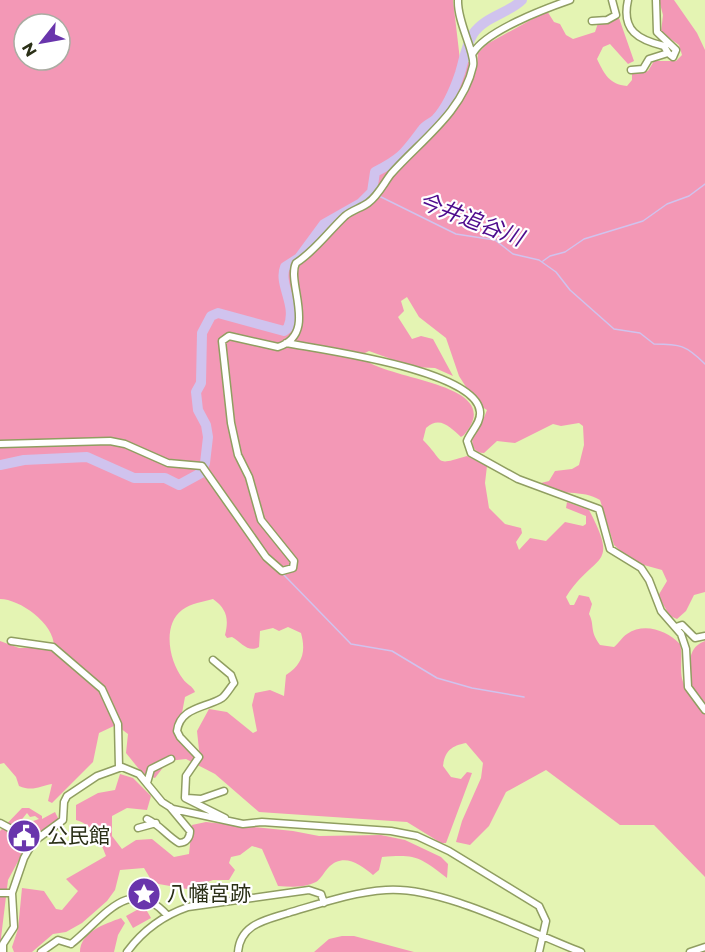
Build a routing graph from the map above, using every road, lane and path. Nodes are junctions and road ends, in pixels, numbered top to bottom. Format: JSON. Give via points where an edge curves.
{"nodes":[{"id":1,"x":458,"y":0,"type":"edge"},
{"id":2,"x":570,"y":0,"type":"edge"},
{"id":3,"x":612,"y":0,"type":"edge"},
{"id":4,"x":628,"y":0,"type":"edge"},
{"id":5,"x":656,"y":0,"type":"edge"},
{"id":6,"x":592,"y":21,"type":"dead end"},
{"id":7,"x":473,"y":53,"type":"junction"},
{"id":8,"x":668,"y":53,"type":"junction"},
{"id":9,"x":631,"y":70,"type":"dead end"},
{"id":10,"x":286,"y":343,"type":"junction"},
{"id":11,"x":0,"y":444,"type":"edge"},
{"id":12,"x":676,"y":627,"type":"junction"},
{"id":13,"x":705,"y":636,"type":"edge"},
{"id":14,"x":11,"y":641,"type":"dead end"},
{"id":15,"x":213,"y":660,"type":"dead end"},
{"id":16,"x":705,"y":710,"type":"edge"},
{"id":17,"x":171,"y":759,"type":"dead end"},
{"id":18,"x":119,"y":767,"type":"junction"},
{"id":19,"x":147,"y":783,"type":"junction"},
{"id":20,"x":224,"y":791,"type":"dead end"},
{"id":21,"x":185,"y":798,"type":"junction"},
{"id":22,"x":169,"y":806,"type":"junction"},
{"id":23,"x":147,"y":819,"type":"dead end"},
{"id":24,"x":230,"y":822,"type":"junction"},
{"id":25,"x":0,"y":823,"type":"edge"},
{"id":26,"x":156,"y":823,"type":"junction"},
{"id":27,"x":138,"y":828,"type":"dead end"},
{"id":28,"x":34,"y":841,"type":"junction"},
{"id":29,"x":0,"y":893,"type":"edge"},
{"id":30,"x":12,"y":893,"type":"junction"},
{"id":31,"x":324,"y":903,"type":"junction"},
{"id":32,"x":167,"y":915,"type":"junction"},
{"id":33,"x":542,"y":938,"type":"junction"},
{"id":34,"x":71,"y":944,"type":"junction"},
{"id":35,"x":705,"y":947,"type":"edge"},
{"id":36,"x":3,"y":952,"type":"edge"},
{"id":37,"x":41,"y":952,"type":"edge"},
{"id":38,"x":72,"y":952,"type":"edge"},
{"id":39,"x":127,"y":952,"type":"edge"},
{"id":40,"x":238,"y":952,"type":"edge"},
{"id":41,"x":539,"y":952,"type":"edge"},
{"id":42,"x":581,"y":952,"type":"edge"},
{"id":43,"x":690,"y":952,"type":"edge"}],
"edges":[{"from":1,"to":7,"type":"street","via":[[459,23]]},
{"from":2,"to":7,"type":"street","via":[[492,35],[479,43]]},
{"from":3,"to":6,"type":"street","via":[[616,15]]},
{"from":4,"to":8,"type":"street","via":[[629,24],[634,35],[664,46]]},
{"from":5,"to":8,"type":"street","via":[[657,32],[676,50],[673,57]]},
{"from":7,"to":10,"type":"street","via":[[473,65],[453,107],[373,198],[350,212],[311,253],[296,263],[293,272],[300,309],[297,327]]},
{"from":8,"to":9,"type":"street","via":[[649,59],[643,69]]},
{"from":10,"to":11,"type":"street","via":[[267,346],[229,336],[220,346],[238,455],[249,477],[261,520],[294,561],[295,566],[287,572],[266,557],[202,466],[168,463],[110,441]]},
{"from":10,"to":12,"type":"street","via":[[359,356],[429,374],[461,387],[480,410],[467,441],[471,453],[519,479],[599,509],[610,549],[641,568],[661,611]]},
{"from":12,"to":13,"type":"street","via":[[682,625],[695,638]]},
{"from":12,"to":16,"type":"street","via":[[685,641],[688,687]]},
{"from":14,"to":18,"type":"street","via":[[53,647],[102,689],[118,724]]},
{"from":15,"to":21,"type":"street","via":[[234,682],[223,697],[197,708],[179,724],[180,737],[199,757],[186,776]]},
{"from":17,"to":19,"type":"street","via":[[151,769]]},
{"from":18,"to":19,"type":"street","via":[[135,772]]},
{"from":18,"to":28,"type":"street","via":[[97,776],[68,796],[63,820]]},
{"from":19,"to":22,"type":"street"},
{"from":20,"to":21,"type":"street","via":[[201,799]]},
{"from":21,"to":24,"type":"street"},
{"from":22,"to":24,"type":"street"},
{"from":22,"to":26,"type":"street","via":[[190,831],[188,839],[179,843]]},
{"from":23,"to":26,"type":"street"},
{"from":24,"to":33,"type":"street","via":[[391,831],[417,836],[539,906],[546,916]]},
{"from":25,"to":28,"type":"street","via":[[15,831],[24,828]]},
{"from":26,"to":27,"type":"street"},
{"from":28,"to":30,"type":"street"},
{"from":29,"to":30,"type":"street"},
{"from":30,"to":36,"type":"street","via":[[14,927],[3,944]]},
{"from":31,"to":32,"type":"street","via":[[321,894],[309,890],[197,906]]},
{"from":31,"to":33,"type":"street","via":[[366,892],[411,891],[452,900]]},
{"from":31,"to":40,"type":"street","via":[[258,923],[245,932]]},
{"from":32,"to":34,"type":"street","via":[[150,900],[128,899],[117,903]]},
{"from":32,"to":39,"type":"street","via":[[146,929]]},
{"from":33,"to":41,"type":"street"},
{"from":33,"to":42,"type":"street"},
{"from":34,"to":37,"type":"street","via":[[58,940]]},
{"from":34,"to":38,"type":"street"},
{"from":35,"to":43,"type":"street"}]}
